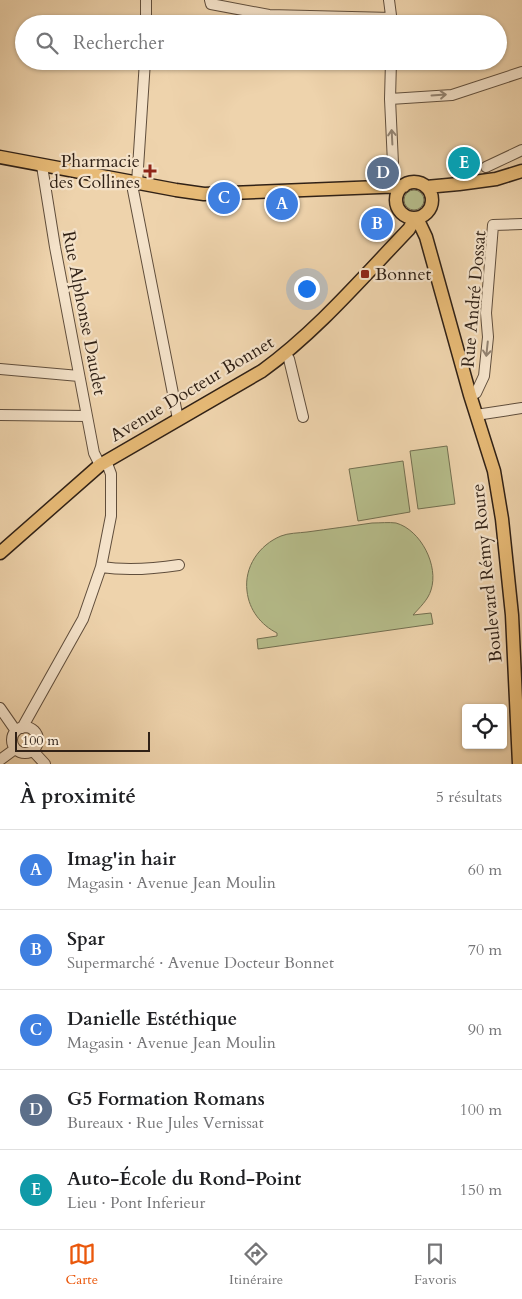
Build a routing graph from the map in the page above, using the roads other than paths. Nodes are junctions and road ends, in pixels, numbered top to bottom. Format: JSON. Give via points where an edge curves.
{"nodes":[{"id":1,"x":146,"y":0,"type":"edge"},
{"id":2,"x":389,"y":0,"type":"edge"},
{"id":3,"x":210,"y":2,"type":"edge"},
{"id":4,"x":146,"y":15,"type":"edge"},
{"id":5,"x":269,"y":15,"type":"edge"},
{"id":6,"x":391,"y":15,"type":"edge"},
{"id":7,"x":144,"y":70,"type":"edge"},
{"id":8,"x":391,"y":70,"type":"edge"},
{"id":9,"x":522,"y":72,"type":"edge"},
{"id":10,"x":390,"y":99,"type":"junction"},
{"id":11,"x":522,"y":150,"type":"edge"},
{"id":12,"x":0,"y":157,"type":"edge"},
{"id":13,"x":42,"y":166,"type":"junction"},
{"id":14,"x":486,"y":167,"type":"dead end"},
{"id":15,"x":522,"y":171,"type":"edge"},
{"id":16,"x":135,"y":182,"type":"junction"},
{"id":17,"x":459,"y":184,"type":"junction"},
{"id":18,"x":426,"y":187,"type":"junction"},
{"id":19,"x":395,"y":188,"type":"junction"},
{"id":20,"x":430,"y":206,"type":"junction"},
{"id":21,"x":402,"y":213,"type":"junction"},
{"id":22,"x":416,"y":218,"type":"junction"},
{"id":23,"x":522,"y":224,"type":"edge"},
{"id":24,"x":400,"y":239,"type":"junction"},
{"id":25,"x":427,"y":241,"type":"junction"},
{"id":26,"x":286,"y":354,"type":"junction"},
{"id":27,"x":0,"y":369,"type":"edge"},
{"id":28,"x":80,"y":376,"type":"junction"},
{"id":29,"x":470,"y":395,"type":"junction"},
{"id":30,"x":522,"y":408,"type":"edge"},
{"id":31,"x":0,"y":415,"type":"edge"},
{"id":32,"x":476,"y":415,"type":"junction"},
{"id":33,"x":87,"y":416,"type":"junction"},
{"id":34,"x":303,"y":418,"type":"dead end"},
{"id":35,"x":178,"y":419,"type":"junction"},
{"id":36,"x":103,"y":463,"type":"junction"},
{"id":37,"x":0,"y":553,"type":"edge"},
{"id":38,"x":179,"y":565,"type":"dead end"},
{"id":39,"x":101,"y":567,"type":"junction"},
{"id":40,"x":38,"y":699,"type":"junction"},
{"id":41,"x":0,"y":708,"type":"edge"},
{"id":42,"x":19,"y":730,"type":"junction"},
{"id":43,"x":34,"y":731,"type":"junction"},
{"id":44,"x":15,"y":748,"type":"junction"},
{"id":45,"x":33,"y":751,"type":"junction"},
{"id":46,"x":0,"y":758,"type":"edge"},
{"id":47,"x":45,"y":764,"type":"edge"},
{"id":48,"x":519,"y":764,"type":"edge"}],
"edges":[{"from":1,"to":4,"type":"street"},
{"from":2,"to":6,"type":"street"},
{"from":3,"to":5,"type":"street"},
{"from":7,"to":16,"type":"street"},
{"from":8,"to":10,"type":"street"},
{"from":10,"to":9,"type":"street","one_way":true,"via":[[452,95]]},
{"from":19,"to":10,"type":"street","one_way":true},
{"from":11,"to":14,"type":"street"},
{"from":12,"to":13,"type":"main road"},
{"from":13,"to":16,"type":"main road"},
{"from":13,"to":28,"type":"street","name":"Rue Alphonse Daudet"},
{"from":15,"to":17,"type":"main road","via":[[496,179]]},
{"from":16,"to":19,"type":"main road","via":[[213,194]]},
{"from":16,"to":35,"type":"street","via":[[133,190]]},
{"from":17,"to":18,"type":"main road"},
{"from":17,"to":20,"type":"main road","via":[[446,190]]},
{"from":18,"to":19,"type":"main road","via":[[415,182]]},
{"from":18,"to":20,"type":"main road"},
{"from":19,"to":21,"type":"main road","via":[[397,205]]},
{"from":20,"to":22,"type":"main road"},
{"from":20,"to":25,"type":"main road","name":"Boulevard Rémy Roure"},
{"from":21,"to":22,"type":"main road"},
{"from":21,"to":24,"type":"main road"},
{"from":22,"to":24,"type":"main road","name":"Avenue Docteur Bonnet"},
{"from":22,"to":25,"type":"main road","name":"Boulevard Rémy Roure"},
{"from":23,"to":29,"type":"street","name":"Rue André Dossat","one_way":true,"via":[[493,225],[484,376],[476,393]]},
{"from":24,"to":25,"type":"main road"},
{"from":24,"to":26,"type":"main road","name":"Avenue Docteur Bonnet"},
{"from":25,"to":29,"type":"main road","name":"Boulevard Rémy Roure"},
{"from":26,"to":34,"type":"street"},
{"from":26,"to":35,"type":"main road","name":"Avenue Docteur Bonnet"},
{"from":27,"to":28,"type":"street"},
{"from":28,"to":33,"type":"street","name":"Rue Alphonse Daudet"},
{"from":29,"to":32,"type":"main road","name":"Boulevard Rémy Roure"},
{"from":30,"to":32,"type":"street"},
{"from":31,"to":33,"type":"street"},
{"from":32,"to":48,"type":"main road","name":"Boulevard Rémy Roure","via":[[494,471],[502,519],[512,615]]},
{"from":33,"to":36,"type":"street","name":"Rue Alphonse Daudet","via":[[94,453]]},
{"from":35,"to":36,"type":"main road","name":"Avenue Docteur Bonnet"},
{"from":36,"to":37,"type":"main road","name":"Avenue Docteur Bonnet"},
{"from":36,"to":39,"type":"street","name":"Rue Alphonse Daudet","via":[[110,474],[111,516]]},
{"from":38,"to":39,"type":"street","via":[[139,569]]},
{"from":39,"to":40,"type":"street","name":"Rue Alphonse Daudet","via":[[82,619]]},
{"from":40,"to":42,"type":"street","name":"Rue Alphonse Daudet"},
{"from":40,"to":43,"type":"street"},
{"from":41,"to":42,"type":"street"},
{"from":42,"to":43,"type":"street","via":[[28,728]]},
{"from":42,"to":44,"type":"street","via":[[13,738]]},
{"from":43,"to":45,"type":"street","via":[[38,744]]},
{"from":44,"to":45,"type":"street","via":[[24,753]]},
{"from":44,"to":46,"type":"street"},
{"from":45,"to":47,"type":"street"}]}
